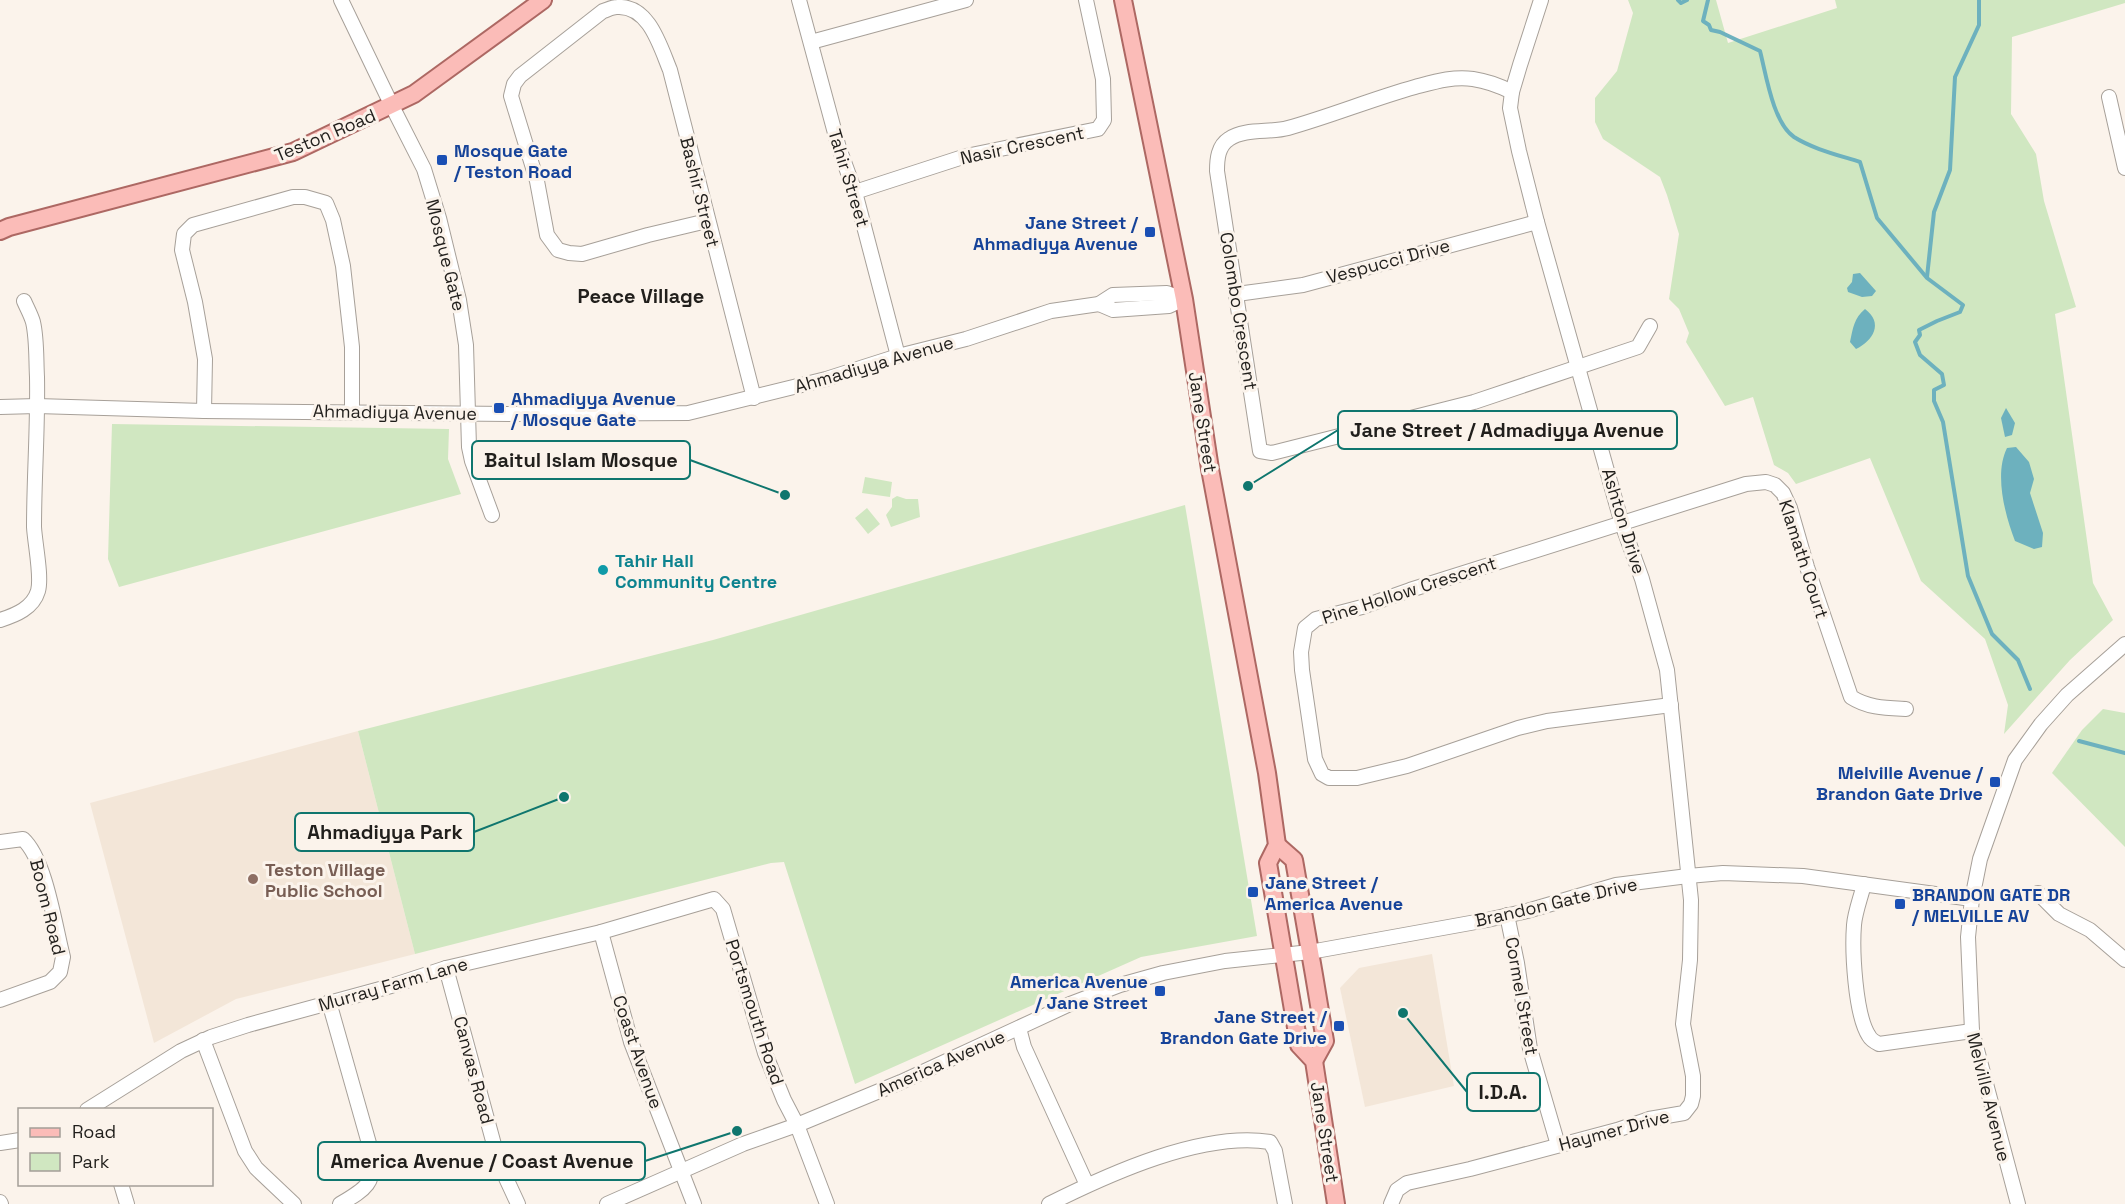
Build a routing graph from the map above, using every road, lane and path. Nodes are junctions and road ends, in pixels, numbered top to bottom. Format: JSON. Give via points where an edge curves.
{"nodes":[{"id":1,"x":341,"y":0,"type":"edge"},
{"id":2,"x":543,"y":0,"type":"edge"},
{"id":3,"x":799,"y":0,"type":"edge"},
{"id":4,"x":966,"y":0,"type":"edge"},
{"id":5,"x":1086,"y":0,"type":"edge"},
{"id":6,"x":1123,"y":0,"type":"edge"},
{"id":7,"x":1541,"y":0,"type":"edge"},
{"id":8,"x":811,"y":42,"type":"junction"},
{"id":9,"x":1512,"y":92,"type":"junction"},
{"id":10,"x":2109,"y":97,"type":"dead end"},
{"id":11,"x":392,"y":106,"type":"junction"},
{"id":12,"x":2125,"y":168,"type":"edge"},
{"id":13,"x":855,"y":192,"type":"junction"},
{"id":14,"x":707,"y":221,"type":"junction"},
{"id":15,"x":1538,"y":222,"type":"junction"},
{"id":16,"x":3,"y":228,"type":"edge"},
{"id":17,"x":1237,"y":294,"type":"junction"},
{"id":18,"x":1184,"y":299,"type":"junction"},
{"id":19,"x":24,"y":301,"type":"dead end"},
{"id":20,"x":1650,"y":326,"type":"dead end"},
{"id":21,"x":898,"y":356,"type":"junction"},
{"id":22,"x":1579,"y":367,"type":"junction"},
{"id":23,"x":754,"y":398,"type":"junction"},
{"id":24,"x":37,"y":406,"type":"junction"},
{"id":25,"x":0,"y":407,"type":"edge"},
{"id":26,"x":204,"y":411,"type":"junction"},
{"id":27,"x":352,"y":412,"type":"junction"},
{"id":28,"x":468,"y":412,"type":"junction"},
{"id":29,"x":492,"y":514,"type":"dead end"},
{"id":30,"x":1622,"y":524,"type":"junction"},
{"id":31,"x":0,"y":620,"type":"edge"},
{"id":32,"x":2125,"y":644,"type":"edge"},
{"id":33,"x":1671,"y":705,"type":"junction"},
{"id":34,"x":1906,"y":709,"type":"dead end"},
{"id":35,"x":0,"y":842,"type":"edge"},
{"id":36,"x":1278,"y":845,"type":"junction"},
{"id":37,"x":1688,"y":876,"type":"junction"},
{"id":38,"x":1864,"y":884,"type":"junction"},
{"id":39,"x":2038,"y":893,"type":"dead end"},
{"id":40,"x":714,"y":899,"type":"joint"},
{"id":41,"x":1972,"y":899,"type":"junction"},
{"id":42,"x":1507,"y":915,"type":"junction"},
{"id":43,"x":601,"y":932,"type":"junction"},
{"id":44,"x":1310,"y":952,"type":"junction"},
{"id":45,"x":1284,"y":955,"type":"junction"},
{"id":46,"x":2125,"y":960,"type":"edge"},
{"id":47,"x":446,"y":968,"type":"junction"},
{"id":48,"x":0,"y":1000,"type":"edge"},
{"id":49,"x":329,"y":1002,"type":"junction"},
{"id":50,"x":1019,"y":1029,"type":"junction"},
{"id":51,"x":1972,"y":1031,"type":"junction"},
{"id":52,"x":203,"y":1040,"type":"junction"},
{"id":53,"x":1314,"y":1060,"type":"junction"},
{"id":54,"x":91,"y":1108,"type":"edge"},
{"id":55,"x":797,"y":1125,"type":"junction"},
{"id":56,"x":18,"y":1140,"type":"edge"},
{"id":57,"x":0,"y":1143,"type":"edge"},
{"id":58,"x":1558,"y":1145,"type":"junction"},
{"id":59,"x":680,"y":1170,"type":"junction"},
{"id":60,"x":1087,"y":1185,"type":"junction"},
{"id":61,"x":121,"y":1186,"type":"edge"},
{"id":62,"x":127,"y":1204,"type":"edge"},
{"id":63,"x":294,"y":1204,"type":"edge"},
{"id":64,"x":340,"y":1204,"type":"edge"},
{"id":65,"x":518,"y":1204,"type":"edge"},
{"id":66,"x":608,"y":1204,"type":"edge"},
{"id":67,"x":694,"y":1204,"type":"edge"},
{"id":68,"x":827,"y":1204,"type":"edge"},
{"id":69,"x":1049,"y":1204,"type":"edge"},
{"id":70,"x":1284,"y":1204,"type":"edge"},
{"id":71,"x":1336,"y":1204,"type":"edge"},
{"id":72,"x":1391,"y":1204,"type":"edge"},
{"id":73,"x":2018,"y":1204,"type":"edge"}],
"edges":[{"from":1,"to":11,"type":"street","name":"Mosque Gate"},
{"from":2,"to":11,"type":"main road","name":"Teston Road"},
{"from":3,"to":8,"type":"street","name":"Tahir Street"},
{"from":4,"to":8,"type":"street"},
{"from":5,"to":13,"type":"street","name":"Nasir Crescent","via":[[1103,79],[1104,120],[1098,129],[966,156]]},
{"from":6,"to":18,"type":"main road","name":"Jane Street"},
{"from":7,"to":9,"type":"street","name":"Ashton Drive"},
{"from":8,"to":13,"type":"street","name":"Tahir Street"},
{"from":9,"to":15,"type":"street","name":"Ashton Drive","via":[[1510,108]]},
{"from":9,"to":17,"type":"street","name":"Colombo Crescent","via":[[1472,78],[1443,80],[1286,128],[1236,135],[1227,140],[1217,155],[1217,171]]},
{"from":10,"to":12,"type":"street"},
{"from":11,"to":16,"type":"main road","name":"Teston Road","via":[[293,152]]},
{"from":11,"to":28,"type":"street","name":"Mosque Gate","via":[[424,169],[439,218],[466,345]]},
{"from":13,"to":21,"type":"street","name":"Tahir Street"},
{"from":14,"to":14,"type":"street","name":"Bashir Street","via":[[670,70],[654,32],[636,11],[618,7],[603,11],[514,84],[511,96],[537,181],[547,235],[558,250],[582,254]]},
{"from":14,"to":23,"type":"street","name":"Bashir Street"},
{"from":15,"to":17,"type":"street","name":"Vespucci Drive","via":[[1303,285]]},
{"from":15,"to":22,"type":"street","name":"Ashton Drive"},
{"from":17,"to":22,"type":"street","name":"Colombo Crescent","via":[[1260,451],[1272,453],[1474,402]]},
{"from":18,"to":21,"type":"street","name":"Ahmadiyya Avenue","via":[[1167,293],[1113,296],[1099,304],[1051,311]]},
{"from":18,"to":36,"type":"main road","name":"Jane Street","via":[[1210,469]]},
{"from":19,"to":24,"type":"street","via":[[33,323]]},
{"from":20,"to":22,"type":"street","via":[[1638,348]]},
{"from":21,"to":23,"type":"street","name":"Ahmadiyya Avenue"},
{"from":22,"to":30,"type":"street","name":"Ashton Drive"},
{"from":23,"to":28,"type":"street","name":"Ahmadiyya Avenue","via":[[687,413]]},
{"from":24,"to":25,"type":"street","name":"Ahmadiyya Avenue"},
{"from":24,"to":26,"type":"street","name":"Ahmadiyya Avenue"},
{"from":24,"to":31,"type":"street","via":[[34,494],[40,584],[27,608]]},
{"from":26,"to":27,"type":"street","name":"Ahmadiyya Avenue"},
{"from":26,"to":27,"type":"street","via":[[205,359],[182,250],[184,234],[193,225],[293,197],[306,197],[326,203],[343,266],[352,347]]},
{"from":27,"to":28,"type":"street","name":"Ahmadiyya Avenue"},
{"from":28,"to":29,"type":"street","name":"Mosque Gate","via":[[472,460]]},
{"from":30,"to":33,"type":"street","name":"Ashton Drive","via":[[1661,642]]},
{"from":30,"to":33,"type":"street","name":"Pine Hollow Crescent","via":[[1316,619],[1305,628],[1300,652],[1315,759],[1322,774],[1329,778],[1357,778],[1547,721]]},
{"from":30,"to":34,"type":"street","name":"Klamath Court","via":[[1746,484],[1775,485],[1790,508],[1851,697],[1862,704]]},
{"from":32,"to":41,"type":"street","name":"Melville Avenue","via":[[2067,695],[2015,760],[1983,848]]},
{"from":33,"to":37,"type":"street","name":"Ashton Drive"},
{"from":35,"to":48,"type":"street","name":"Boom Road","via":[[23,839],[32,847],[63,957],[60,972],[50,982]]},
{"from":36,"to":44,"type":"main road","name":"Jane Street","via":[[1294,860]]},
{"from":36,"to":45,"type":"main road","name":"Jane Street","via":[[1268,863]]},
{"from":37,"to":38,"type":"street","name":"Brandon Gate Drive","via":[[1767,873]]},
{"from":37,"to":42,"type":"street","name":"Brandon Gate Drive","via":[[1616,885]]},
{"from":37,"to":58,"type":"street","name":"Haymer Drive","via":[[1690,960],[1683,1024],[1694,1076],[1691,1104],[1684,1113]]},
{"from":38,"to":41,"type":"street","name":"Brandon Gate Drive"},
{"from":38,"to":51,"type":"street","via":[[1854,923],[1855,978],[1870,1039],[1880,1044]]},
{"from":39,"to":46,"type":"street","via":[[2059,914],[2090,930]]},
{"from":40,"to":43,"type":"street","name":"Murray Farm Lane"},
{"from":40,"to":55,"type":"street","name":"Portsmouth Road","via":[[723,909],[765,1053]]},
{"from":41,"to":51,"type":"street","name":"Melville Avenue","via":[[1968,938]]},
{"from":42,"to":44,"type":"street","name":"Brandon Gate Drive"},
{"from":42,"to":58,"type":"street","name":"Cormel Street","via":[[1530,1049]]},
{"from":43,"to":47,"type":"street","name":"Murray Farm Lane"},
{"from":43,"to":59,"type":"street","name":"Coast Avenue","via":[[631,1042]]},
{"from":44,"to":45,"type":"street","name":"Brandon Gate Drive"},
{"from":44,"to":53,"type":"main road","name":"Jane Street","via":[[1325,1041]]},
{"from":45,"to":50,"type":"street","name":"America Avenue","via":[[1162,973],[1120,985]]},
{"from":45,"to":53,"type":"main road","name":"Jane Street","via":[[1299,1045]]},
{"from":47,"to":49,"type":"street","name":"Murray Farm Lane"},
{"from":47,"to":65,"type":"street","name":"Canvas Road","via":[[499,1163]]},
{"from":49,"to":52,"type":"street","name":"Murray Farm Lane"},
{"from":49,"to":64,"type":"street","via":[[374,1166],[370,1183]]},
{"from":50,"to":55,"type":"street","name":"America Avenue"},
{"from":50,"to":60,"type":"street"},
{"from":51,"to":73,"type":"street","name":"Melville Avenue"},
{"from":52,"to":54,"type":"street","name":"Murray Farm Lane"},
{"from":52,"to":63,"type":"street","via":[[245,1151],[256,1168]]},
{"from":53,"to":71,"type":"main road","name":"Jane Street"},
{"from":55,"to":59,"type":"street","name":"America Avenue"},
{"from":55,"to":68,"type":"street","name":"Portsmouth Road"},
{"from":56,"to":57,"type":"street"},
{"from":58,"to":72,"type":"street","name":"Haymer Drive","via":[[1407,1183]]},
{"from":59,"to":66,"type":"street","name":"America Avenue"},
{"from":59,"to":67,"type":"street","name":"Coast Avenue"},
{"from":60,"to":69,"type":"street"},
{"from":60,"to":70,"type":"street","via":[[1185,1150],[1257,1140],[1270,1142],[1275,1151]]},
{"from":61,"to":62,"type":"street"}]}
